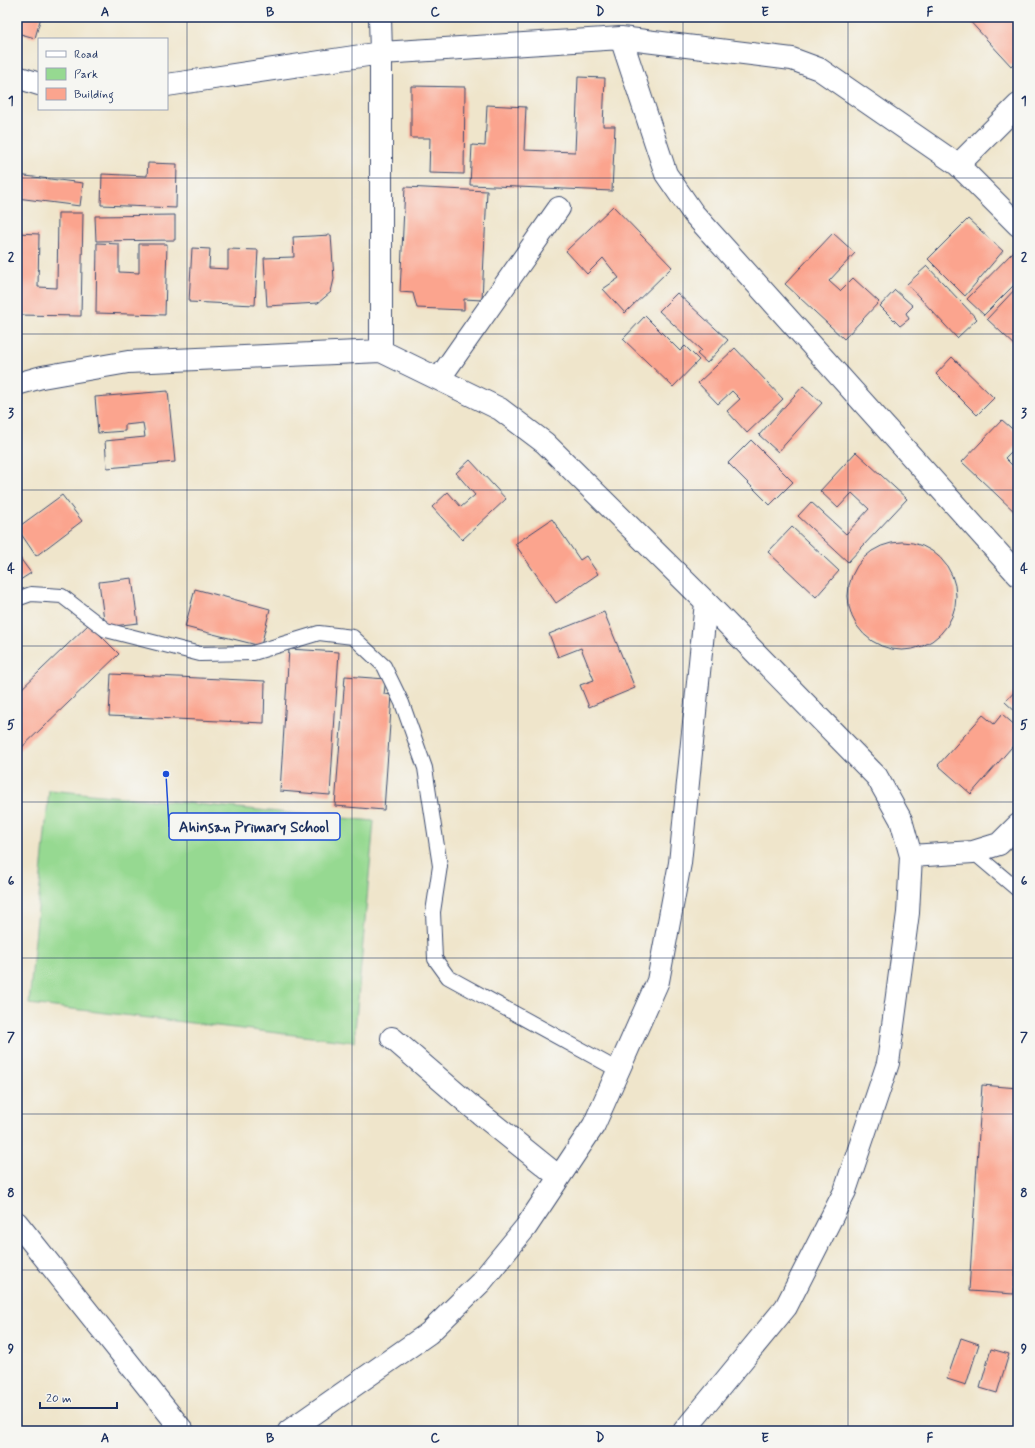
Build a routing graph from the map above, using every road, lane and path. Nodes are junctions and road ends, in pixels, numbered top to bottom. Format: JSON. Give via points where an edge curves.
{"nodes":[{"id":1,"x":380,"y":17,"type":"edge"},
{"id":2,"x":621,"y":38,"type":"junction"},
{"id":3,"x":381,"y":53,"type":"junction"},
{"id":4,"x":17,"y":77,"type":"edge"},
{"id":5,"x":38,"y":84,"type":"edge"},
{"id":6,"x":168,"y":85,"type":"edge"},
{"id":7,"x":1018,"y":105,"type":"edge"},
{"id":8,"x":958,"y":165,"type":"junction"},
{"id":9,"x":559,"y":208,"type":"dead end"},
{"id":10,"x":1018,"y":226,"type":"edge"},
{"id":11,"x":380,"y":351,"type":"junction"},
{"id":12,"x":439,"y":379,"type":"junction"},
{"id":13,"x":17,"y":384,"type":"edge"},
{"id":14,"x":1018,"y":575,"type":"edge"},
{"id":15,"x":17,"y":599,"type":"edge"},
{"id":16,"x":706,"y":602,"type":"junction"},
{"id":17,"x":1018,"y":825,"type":"edge"},
{"id":18,"x":973,"y":852,"type":"junction"},
{"id":19,"x":910,"y":856,"type":"junction"},
{"id":20,"x":1018,"y":890,"type":"edge"},
{"id":21,"x":392,"y":1038,"type":"dead end"},
{"id":22,"x":618,"y":1070,"type":"junction"},
{"id":23,"x":559,"y":1177,"type":"junction"},
{"id":24,"x":17,"y":1223,"type":"edge"},
{"id":25,"x":183,"y":1431,"type":"edge"},
{"id":26,"x":289,"y":1431,"type":"edge"},
{"id":27,"x":684,"y":1431,"type":"edge"}],
"edges":[{"from":1,"to":3,"type":"street"},
{"from":2,"to":3,"type":"street"},
{"from":2,"to":8,"type":"street","via":[[792,59],[819,68]]},
{"from":2,"to":14,"type":"street","via":[[666,174],[693,213]]},
{"from":3,"to":6,"type":"street"},
{"from":3,"to":11,"type":"street"},
{"from":4,"to":5,"type":"street"},
{"from":7,"to":8,"type":"street"},
{"from":8,"to":10,"type":"street"},
{"from":9,"to":12,"type":"street"},
{"from":11,"to":12,"type":"street"},
{"from":11,"to":13,"type":"street","via":[[128,362],[42,377]]},
{"from":12,"to":16,"type":"street","via":[[500,409],[545,443]]},
{"from":15,"to":22,"type":"lane","via":[[32,594],[62,596],[106,630],[200,654],[253,653],[319,633],[353,637],[384,666],[402,703],[425,768],[440,866],[433,912],[435,959],[448,977]]},
{"from":16,"to":19,"type":"street","via":[[877,777],[901,820]]},
{"from":16,"to":22,"type":"street","via":[[680,863],[658,981]]},
{"from":17,"to":18,"type":"street","via":[[1000,844]]},
{"from":18,"to":19,"type":"street"},
{"from":18,"to":20,"type":"lane"},
{"from":19,"to":27,"type":"street","via":[[908,913],[888,1063],[845,1191],[786,1307]]},
{"from":21,"to":23,"type":"street"},
{"from":22,"to":23,"type":"street","via":[[594,1125]]},
{"from":23,"to":26,"type":"street","via":[[526,1226],[486,1276],[429,1333]]},
{"from":24,"to":25,"type":"street"}]}
